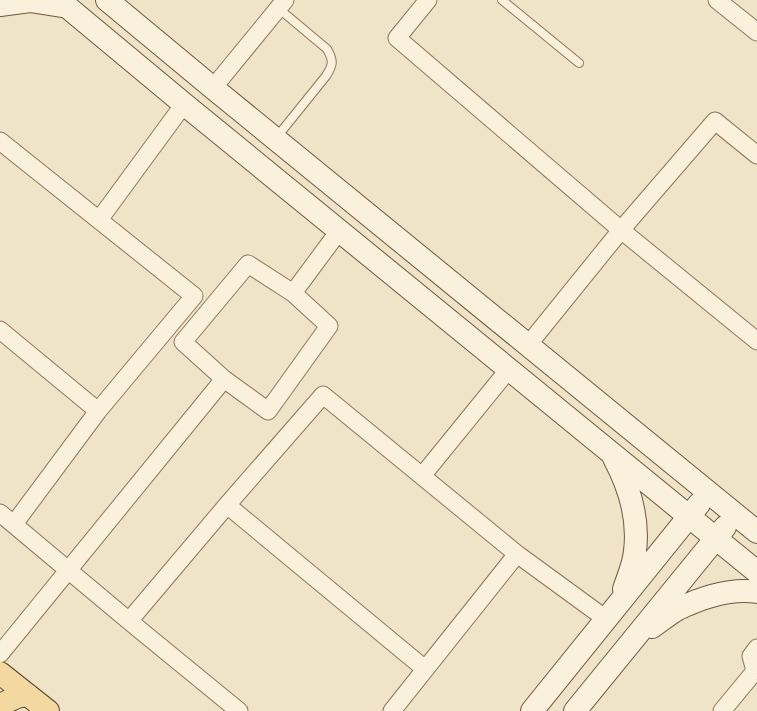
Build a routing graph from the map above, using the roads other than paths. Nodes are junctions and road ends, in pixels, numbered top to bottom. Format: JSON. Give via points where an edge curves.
{"nodes":[{"id":1,"x":107,"y":0,"type":"edge"},
{"id":2,"x":428,"y":0,"type":"edge"},
{"id":3,"x":502,"y":0,"type":"edge"},
{"id":4,"x":717,"y":0,"type":"edge"},
{"id":5,"x":64,"y":4,"type":"edge"},
{"id":6,"x":281,"y":4,"type":"edge"},
{"id":7,"x":0,"y":5,"type":"edge"},
{"id":8,"x":757,"y":32,"type":"edge"},
{"id":9,"x":579,"y":64,"type":"dead end"},
{"id":10,"x":213,"y":88,"type":"junction"},
{"id":11,"x":184,"y":104,"type":"junction"},
{"id":12,"x":275,"y":139,"type":"junction"},
{"id":13,"x":0,"y":140,"type":"edge"},
{"id":14,"x":757,"y":155,"type":"edge"},
{"id":15,"x":99,"y":220,"type":"junction"},
{"id":16,"x":622,"y":230,"type":"junction"},
{"id":17,"x":339,"y":231,"type":"junction"},
{"id":18,"x":293,"y":293,"type":"junction"},
{"id":19,"x":0,"y":330,"type":"edge"},
{"id":20,"x":757,"y":341,"type":"edge"},
{"id":21,"x":528,"y":345,"type":"junction"},
{"id":22,"x":509,"y":369,"type":"junction"},
{"id":23,"x":224,"y":379,"type":"junction"},
{"id":24,"x":98,"y":411,"type":"junction"},
{"id":25,"x":610,"y":452,"type":"junction"},
{"id":26,"x":422,"y":476,"type":"junction"},
{"id":27,"x":708,"y":492,"type":"junction"},
{"id":28,"x":227,"y":505,"type":"junction"},
{"id":29,"x":0,"y":513,"type":"edge"},
{"id":30,"x":735,"y":514,"type":"junction"},
{"id":31,"x":689,"y":516,"type":"junction"},
{"id":32,"x":14,"y":524,"type":"junction"},
{"id":33,"x":757,"y":532,"type":"edge"},
{"id":34,"x":716,"y":538,"type":"junction"},
{"id":35,"x":517,"y":554,"type":"junction"},
{"id":36,"x":68,"y":570,"type":"junction"},
{"id":37,"x":757,"y":572,"type":"edge"},
{"id":38,"x":757,"y":592,"type":"edge"},
{"id":39,"x":612,"y":612,"type":"junction"},
{"id":40,"x":129,"y":621,"type":"junction"},
{"id":41,"x":633,"y":640,"type":"junction"},
{"id":42,"x":757,"y":648,"type":"edge"},
{"id":43,"x":0,"y":654,"type":"edge"},
{"id":44,"x":425,"y":669,"type":"junction"},
{"id":45,"x":756,"y":672,"type":"edge"},
{"id":46,"x":0,"y":673,"type":"edge"},
{"id":47,"x":28,"y":695,"type":"junction"},
{"id":48,"x":0,"y":705,"type":"edge"},
{"id":49,"x":48,"y":711,"type":"edge"},
{"id":50,"x":239,"y":711,"type":"edge"},
{"id":51,"x":392,"y":711,"type":"edge"},
{"id":52,"x":532,"y":711,"type":"edge"},
{"id":53,"x":575,"y":711,"type":"edge"},
{"id":54,"x":722,"y":711,"type":"edge"}],
"edges":[{"from":1,"to":10,"type":"street"},
{"from":2,"to":16,"type":"street","via":[[397,38]]},
{"from":3,"to":9,"type":"lane"},
{"from":4,"to":8,"type":"street"},
{"from":5,"to":7,"type":"street","via":[[30,1]]},
{"from":5,"to":11,"type":"street"},
{"from":6,"to":10,"type":"street"},
{"from":6,"to":12,"type":"lane","via":[[327,49],[332,58],[331,68],[326,76]]},
{"from":10,"to":12,"type":"street"},
{"from":11,"to":15,"type":"street"},
{"from":11,"to":17,"type":"street"},
{"from":12,"to":21,"type":"street"},
{"from":13,"to":15,"type":"street"},
{"from":14,"to":16,"type":"street","via":[[715,121]]},
{"from":15,"to":24,"type":"street","via":[[194,296]]},
{"from":16,"to":20,"type":"street"},
{"from":16,"to":21,"type":"street"},
{"from":17,"to":18,"type":"street"},
{"from":17,"to":22,"type":"street"},
{"from":18,"to":23,"type":"street","via":[[329,326],[268,411]]},
{"from":18,"to":23,"type":"street","via":[[248,264],[183,342]]},
{"from":19,"to":24,"type":"street"},
{"from":21,"to":27,"type":"street"},
{"from":22,"to":25,"type":"street"},
{"from":22,"to":26,"type":"street"},
{"from":23,"to":36,"type":"street"},
{"from":24,"to":32,"type":"street"},
{"from":25,"to":31,"type":"street"},
{"from":25,"to":39,"type":"street","via":[[622,472],[631,498],[636,526],[632,569]]},
{"from":26,"to":28,"type":"street","via":[[323,395]]},
{"from":26,"to":35,"type":"street"},
{"from":27,"to":30,"type":"street"},
{"from":27,"to":31,"type":"street"},
{"from":28,"to":40,"type":"street"},
{"from":28,"to":44,"type":"street"},
{"from":29,"to":32,"type":"street"},
{"from":30,"to":33,"type":"street"},
{"from":30,"to":34,"type":"street"},
{"from":31,"to":34,"type":"street"},
{"from":31,"to":39,"type":"street"},
{"from":32,"to":36,"type":"street"},
{"from":34,"to":37,"type":"street"},
{"from":34,"to":41,"type":"street"},
{"from":35,"to":39,"type":"street"},
{"from":35,"to":44,"type":"street"},
{"from":36,"to":40,"type":"street"},
{"from":36,"to":43,"type":"street"},
{"from":38,"to":41,"type":"street","via":[[730,592],[701,600],[678,610]]},
{"from":39,"to":52,"type":"street"},
{"from":40,"to":50,"type":"street"},
{"from":41,"to":53,"type":"street"},
{"from":42,"to":45,"type":"street","via":[[751,656]]},
{"from":44,"to":51,"type":"street"},
{"from":45,"to":54,"type":"street"},
{"from":46,"to":47,"type":"main road"},
{"from":47,"to":48,"type":"main road","via":[[8,700]]},
{"from":47,"to":49,"type":"main road"}]}
